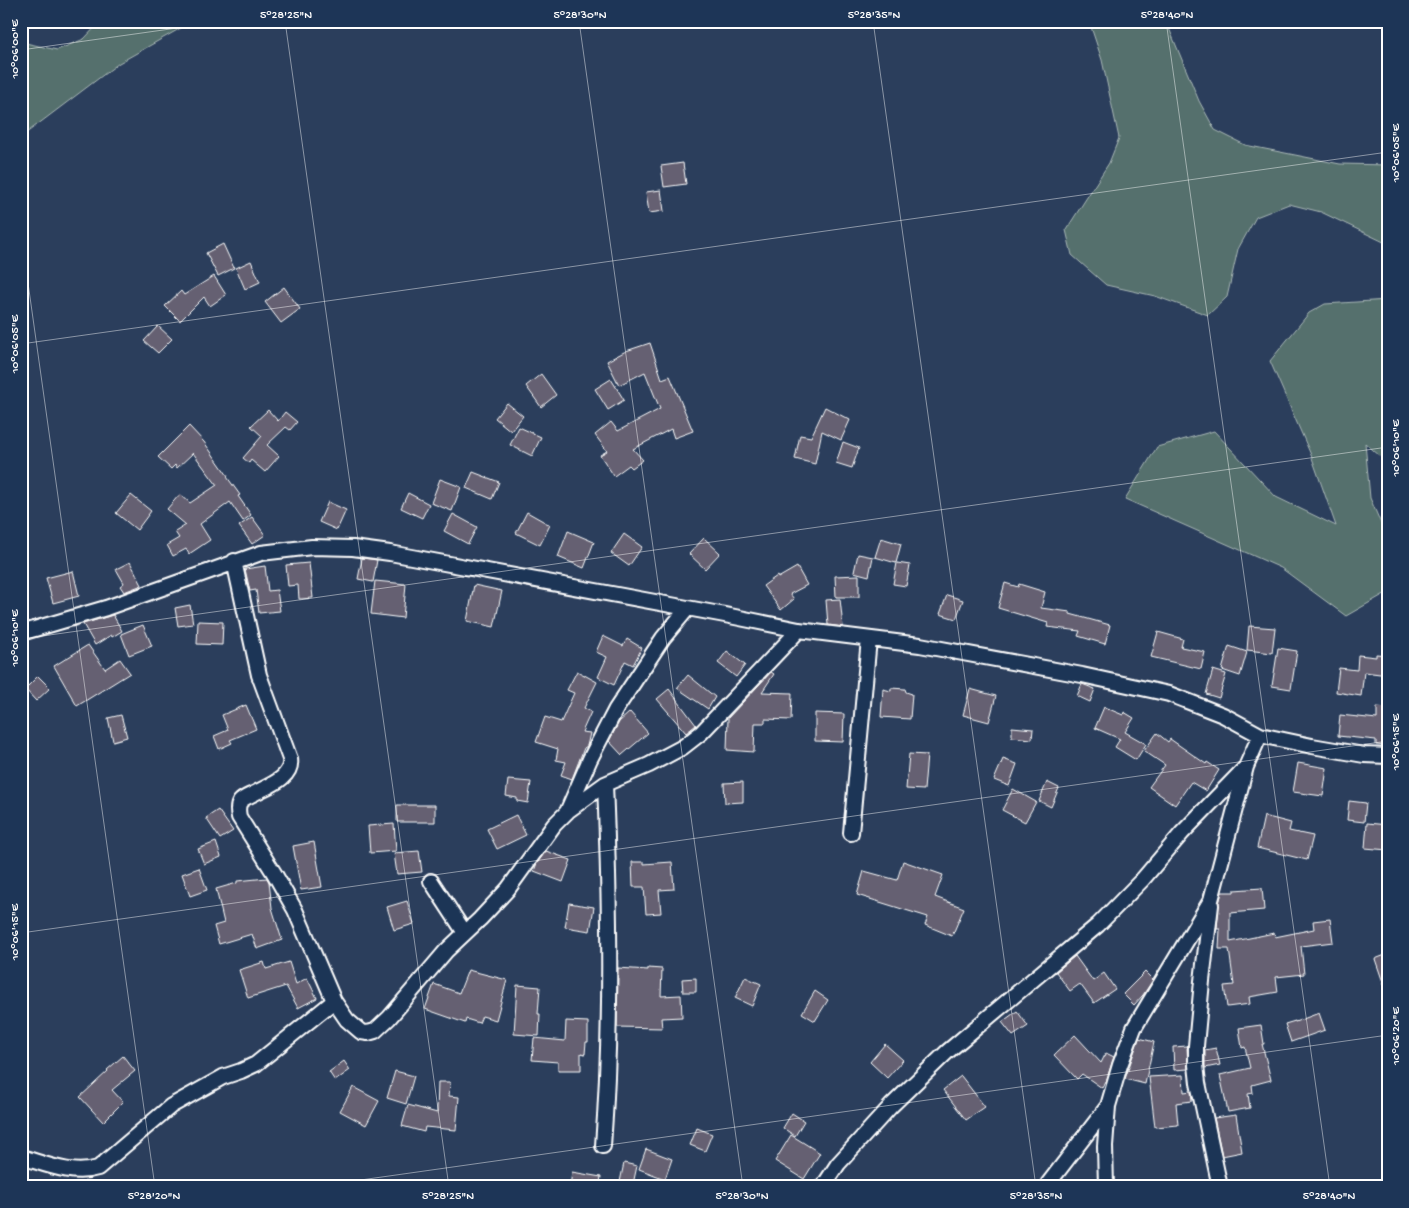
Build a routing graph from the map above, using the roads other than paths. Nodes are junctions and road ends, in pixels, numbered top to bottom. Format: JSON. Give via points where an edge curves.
{"nodes":[{"id":1,"x":234,"y":561,"type":"junction"},
{"id":2,"x":688,"y":608,"type":"junction"},
{"id":3,"x":799,"y":630,"type":"junction"},
{"id":4,"x":21,"y":634,"type":"edge"},
{"id":5,"x":869,"y":639,"type":"junction"},
{"id":6,"x":1260,"y":734,"type":"junction"},
{"id":7,"x":1388,"y":756,"type":"edge"},
{"id":8,"x":1246,"y":767,"type":"junction"},
{"id":9,"x":605,"y":784,"type":"junction"},
{"id":10,"x":567,"y":812,"type":"junction"},
{"id":11,"x":851,"y":833,"type":"dead end"},
{"id":12,"x":431,"y":881,"type":"dead end"},
{"id":13,"x":1211,"y":900,"type":"junction"},
{"id":14,"x":465,"y":933,"type":"junction"},
{"id":15,"x":334,"y":1001,"type":"junction"},
{"id":16,"x":1108,"y":1106,"type":"junction"},
{"id":17,"x":603,"y":1146,"type":"dead end"},
{"id":18,"x":21,"y":1157,"type":"edge"},
{"id":19,"x":1048,"y":1184,"type":"dead end"},
{"id":20,"x":823,"y":1187,"type":"edge"},
{"id":21,"x":1106,"y":1187,"type":"edge"},
{"id":22,"x":1220,"y":1187,"type":"edge"}],
"edges":[{"from":1,"to":2,"type":"street","via":[[287,549],[353,548]]},
{"from":1,"to":4,"type":"street","via":[[106,608]]},
{"from":1,"to":15,"type":"street","via":[[259,675],[291,766],[288,773],[275,782],[241,800],[239,817],[295,910]]},
{"from":2,"to":3,"type":"street"},
{"from":2,"to":10,"type":"street","via":[[663,638],[616,709]]},
{"from":3,"to":5,"type":"street"},
{"from":3,"to":9,"type":"street","via":[[700,733],[674,752]]},
{"from":5,"to":6,"type":"street","via":[[920,645],[1169,694],[1223,715]]},
{"from":5,"to":11,"type":"street"},
{"from":6,"to":7,"type":"street","via":[[1364,755]]},
{"from":6,"to":8,"type":"street"},
{"from":8,"to":13,"type":"street"},
{"from":8,"to":20,"type":"street","via":[[1098,925],[948,1052],[891,1106],[838,1164]]},
{"from":9,"to":10,"type":"street"},
{"from":9,"to":17,"type":"street","via":[[610,987]]},
{"from":10,"to":14,"type":"street","via":[[508,889]]},
{"from":12,"to":14,"type":"street"},
{"from":13,"to":16,"type":"street","via":[[1134,1028]]},
{"from":13,"to":22,"type":"street","via":[[1196,1065]]},
{"from":14,"to":15,"type":"street","via":[[376,1031],[361,1032],[347,1020]]},
{"from":15,"to":18,"type":"street","via":[[256,1064],[223,1077],[171,1106],[98,1168],[74,1171]]},
{"from":16,"to":19,"type":"street"},
{"from":16,"to":21,"type":"street","via":[[1104,1146]]}]}
